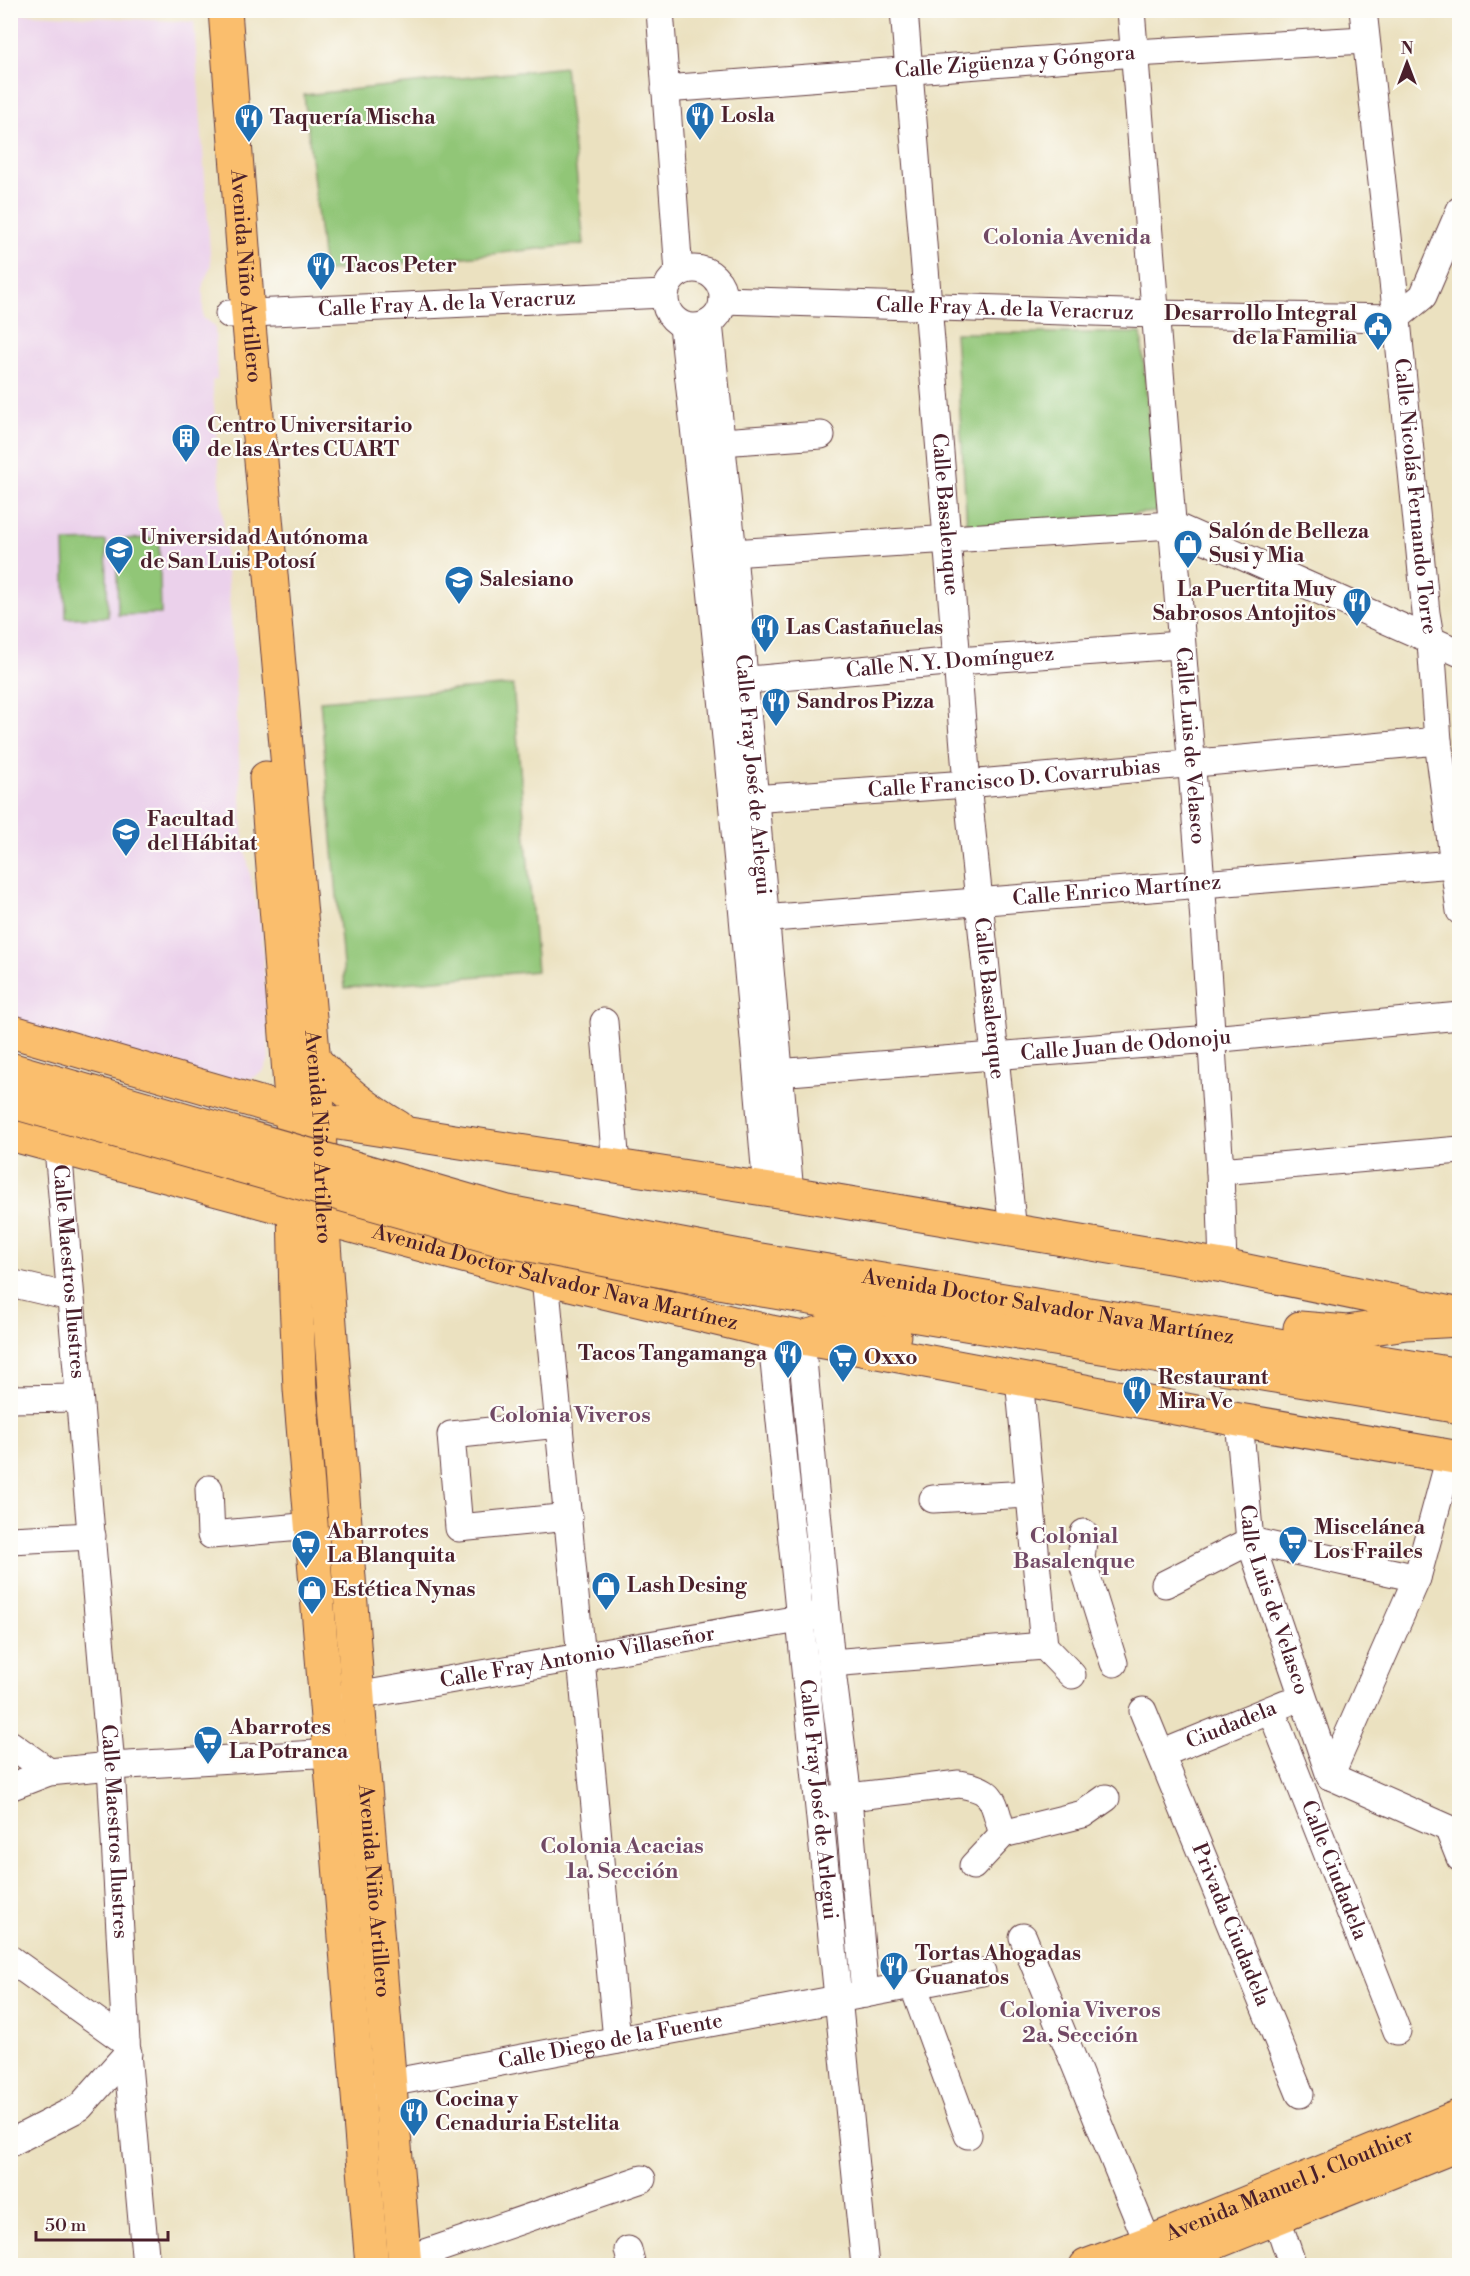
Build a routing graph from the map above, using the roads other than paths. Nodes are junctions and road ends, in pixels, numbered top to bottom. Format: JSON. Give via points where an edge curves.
{"nodes":[{"id":1,"x":204,"y":10,"type":"edge"},
{"id":2,"x":225,"y":10,"type":"edge"},
{"id":3,"x":660,"y":10,"type":"edge"},
{"id":4,"x":672,"y":10,"type":"edge"},
{"id":5,"x":904,"y":10,"type":"edge"},
{"id":6,"x":1131,"y":10,"type":"edge"},
{"id":7,"x":1363,"y":10,"type":"edge"},
{"id":8,"x":1365,"y":40,"type":"junction"},
{"id":9,"x":1135,"y":53,"type":"junction"},
{"id":10,"x":908,"y":70,"type":"junction"},
{"id":11,"x":673,"y":89,"type":"junction"},
{"id":12,"x":1460,"y":210,"type":"edge"},
{"id":13,"x":680,"y":279,"type":"junction"},
{"id":14,"x":723,"y":300,"type":"junction"},
{"id":15,"x":927,"y":308,"type":"junction"},
{"id":16,"x":238,"y":314,"type":"junction"},
{"id":17,"x":1155,"y":314,"type":"junction"},
{"id":18,"x":1396,"y":318,"type":"junction"},
{"id":19,"x":696,"y":324,"type":"junction"},
{"id":20,"x":820,"y":435,"type":"dead end"},
{"id":21,"x":721,"y":442,"type":"junction"},
{"id":22,"x":1172,"y":525,"type":"junction"},
{"id":23,"x":946,"y":539,"type":"junction"},
{"id":24,"x":721,"y":554,"type":"junction"},
{"id":25,"x":1431,"y":642,"type":"junction"},
{"id":26,"x":1180,"y":645,"type":"junction"},
{"id":27,"x":1460,"y":653,"type":"edge"},
{"id":28,"x":958,"y":661,"type":"junction"},
{"id":29,"x":732,"y":681,"type":"junction"},
{"id":30,"x":1438,"y":741,"type":"junction"},
{"id":31,"x":1190,"y":763,"type":"junction"},
{"id":32,"x":967,"y":784,"type":"junction"},
{"id":33,"x":744,"y":800,"type":"junction"},
{"id":34,"x":1457,"y":860,"type":"edge"},
{"id":35,"x":1201,"y":883,"type":"junction"},
{"id":36,"x":979,"y":901,"type":"junction"},
{"id":37,"x":1460,"y":911,"type":"edge"},
{"id":38,"x":755,"y":919,"type":"junction"},
{"id":39,"x":1460,"y":1016,"type":"edge"},
{"id":40,"x":604,"y":1022,"type":"dead end"},
{"id":41,"x":10,"y":1031,"type":"edge"},
{"id":42,"x":1211,"y":1039,"type":"junction"},
{"id":43,"x":994,"y":1054,"type":"junction"},
{"id":44,"x":300,"y":1059,"type":"junction"},
{"id":45,"x":10,"y":1069,"type":"edge"},
{"id":46,"x":769,"y":1074,"type":"junction"},
{"id":47,"x":206,"y":1088,"type":"junction"},
{"id":48,"x":241,"y":1098,"type":"junction"},
{"id":49,"x":10,"y":1101,"type":"edge"},
{"id":50,"x":306,"y":1116,"type":"junction"},
{"id":51,"x":405,"y":1133,"type":"junction"},
{"id":52,"x":10,"y":1134,"type":"edge"},
{"id":53,"x":58,"y":1148,"type":"junction"},
{"id":54,"x":1460,"y":1150,"type":"edge"},
{"id":55,"x":616,"y":1165,"type":"junction"},
{"id":56,"x":1220,"y":1172,"type":"junction"},
{"id":57,"x":210,"y":1187,"type":"junction"},
{"id":58,"x":779,"y":1192,"type":"junction"},
{"id":59,"x":308,"y":1213,"type":"junction"},
{"id":60,"x":1013,"y":1232,"type":"junction"},
{"id":61,"x":386,"y":1236,"type":"junction"},
{"id":62,"x":1223,"y":1266,"type":"junction"},
{"id":63,"x":753,"y":1273,"type":"junction"},
{"id":64,"x":545,"y":1278,"type":"junction"},
{"id":65,"x":10,"y":1283,"type":"edge"},
{"id":66,"x":70,"y":1298,"type":"junction"},
{"id":67,"x":1460,"y":1315,"type":"edge"},
{"id":68,"x":1116,"y":1317,"type":"junction"},
{"id":69,"x":1460,"y":1320,"type":"edge"},
{"id":70,"x":786,"y":1335,"type":"junction"},
{"id":71,"x":1460,"y":1375,"type":"edge"},
{"id":72,"x":1019,"y":1378,"type":"junction"},
{"id":73,"x":1321,"y":1384,"type":"junction"},
{"id":74,"x":80,"y":1398,"type":"junction"},
{"id":75,"x":10,"y":1399,"type":"edge"},
{"id":76,"x":1460,"y":1407,"type":"edge"},
{"id":77,"x":1239,"y":1420,"type":"junction"},
{"id":78,"x":560,"y":1424,"type":"junction"},
{"id":79,"x":1455,"y":1457,"type":"edge"},
{"id":80,"x":209,"y":1489,"type":"dead end"},
{"id":81,"x":1030,"y":1494,"type":"junction"},
{"id":82,"x":933,"y":1498,"type":"dead end"},
{"id":83,"x":569,"y":1517,"type":"junction"},
{"id":84,"x":312,"y":1526,"type":"junction"},
{"id":85,"x":92,"y":1536,"type":"junction"},
{"id":86,"x":10,"y":1540,"type":"edge"},
{"id":87,"x":1250,"y":1541,"type":"junction"},
{"id":88,"x":1036,"y":1557,"type":"junction"},
{"id":89,"x":1418,"y":1578,"type":"junction"},
{"id":90,"x":1165,"y":1584,"type":"dead end"},
{"id":91,"x":827,"y":1614,"type":"junction"},
{"id":92,"x":800,"y":1618,"type":"junction"},
{"id":93,"x":1044,"y":1646,"type":"junction"},
{"id":94,"x":580,"y":1658,"type":"junction"},
{"id":95,"x":831,"y":1663,"type":"junction"},
{"id":96,"x":1114,"y":1663,"type":"dead end"},
{"id":97,"x":1072,"y":1675,"type":"dead end"},
{"id":98,"x":1303,"y":1694,"type":"junction"},
{"id":99,"x":360,"y":1696,"type":"junction"},
{"id":100,"x":326,"y":1701,"type":"junction"},
{"id":101,"x":1270,"y":1710,"type":"junction"},
{"id":102,"x":1143,"y":1711,"type":"dead end"},
{"id":103,"x":10,"y":1744,"type":"edge"},
{"id":104,"x":362,"y":1752,"type":"junction"},
{"id":105,"x":330,"y":1753,"type":"junction"},
{"id":106,"x":1161,"y":1754,"type":"junction"},
{"id":107,"x":111,"y":1766,"type":"junction"},
{"id":108,"x":49,"y":1772,"type":"junction"},
{"id":109,"x":1329,"y":1776,"type":"junction"},
{"id":110,"x":10,"y":1786,"type":"edge"},
{"id":111,"x":848,"y":1797,"type":"junction"},
{"id":112,"x":1106,"y":1798,"type":"dead end"},
{"id":113,"x":818,"y":1800,"type":"junction"},
{"id":114,"x":1003,"y":1834,"type":"junction"},
{"id":115,"x":1460,"y":1858,"type":"edge"},
{"id":116,"x":973,"y":1866,"type":"dead end"},
{"id":117,"x":1023,"y":1937,"type":"dead end"},
{"id":118,"x":10,"y":1959,"type":"edge"},
{"id":119,"x":982,"y":1972,"type":"dead end"},
{"id":120,"x":913,"y":1985,"type":"junction"},
{"id":121,"x":865,"y":1995,"type":"junction"},
{"id":122,"x":838,"y":1999,"type":"junction"},
{"id":123,"x":1397,"y":2031,"type":"dead end"},
{"id":124,"x":617,"y":2040,"type":"junction"},
{"id":125,"x":127,"y":2048,"type":"junction"},
{"id":126,"x":374,"y":2087,"type":"junction"},
{"id":127,"x":1300,"y":2094,"type":"dead end"},
{"id":128,"x":1460,"y":2116,"type":"edge"},
{"id":129,"x":968,"y":2135,"type":"dead end"},
{"id":130,"x":10,"y":2143,"type":"edge"},
{"id":131,"x":1460,"y":2144,"type":"edge"},
{"id":132,"x":642,"y":2179,"type":"dead end"},
{"id":133,"x":1277,"y":2219,"type":"junction"},
{"id":134,"x":1152,"y":2254,"type":"edge"},
{"id":135,"x":405,"y":2263,"type":"edge"},
{"id":136,"x":146,"y":2265,"type":"edge"},
{"id":137,"x":372,"y":2265,"type":"edge"},
{"id":138,"x":865,"y":2265,"type":"edge"},
{"id":139,"x":1086,"y":2265,"type":"edge"},
{"id":140,"x":1293,"y":2265,"type":"edge"}],
"edges":[{"from":1,"to":16,"type":"main road","name":"Avenida Niño Artillero"},
{"from":2,"to":16,"type":"main road","name":"Avenida Niño Artillero"},
{"from":3,"to":11,"type":"street"},
{"from":4,"to":11,"type":"street"},
{"from":5,"to":10,"type":"street","name":"Calle Basalenque"},
{"from":6,"to":9,"type":"street","name":"Calle Luis de Velasco"},
{"from":7,"to":8,"type":"street","name":"Calle Nicolás Fernando Torre"},
{"from":8,"to":9,"type":"street","name":"Calle Zigüenza y Góngora"},
{"from":8,"to":18,"type":"street","name":"Calle Nicolás Fernando Torre"},
{"from":9,"to":10,"type":"street","name":"Calle Zigüenza y Góngora"},
{"from":9,"to":17,"type":"street","name":"Calle Luis de Velasco"},
{"from":10,"to":11,"type":"street","name":"Calle Zigüenza y Góngora"},
{"from":10,"to":15,"type":"street","name":"Calle Basalenque"},
{"from":11,"to":13,"type":"street"},
{"from":12,"to":18,"type":"street","via":[[1423,296]]},
{"from":13,"to":14,"type":"street","via":[[714,276]]},
{"from":13,"to":16,"type":"street","name":"Calle Fray A. de la Veracruz"},
{"from":13,"to":19,"type":"street","via":[[665,304],[668,314],[675,321]]},
{"from":14,"to":15,"type":"street","name":"Calle Fray A. de la Veracruz"},
{"from":14,"to":19,"type":"street","via":[[721,309]]},
{"from":15,"to":17,"type":"street","name":"Calle Fray A. de la Veracruz"},
{"from":15,"to":23,"type":"street","name":"Calle Basalenque"},
{"from":16,"to":44,"type":"main road","name":"Avenida Niño Artillero"},
{"from":17,"to":18,"type":"street","name":"Calle Fray A. de la Veracruz"},
{"from":17,"to":22,"type":"street","name":"Calle Luis de Velasco"},
{"from":18,"to":25,"type":"street","name":"Calle Nicolás Fernando Torre"},
{"from":19,"to":21,"type":"street","name":"Calle Fray José de Arlegui"},
{"from":19,"to":24,"type":"street","name":"Calle Fray José de Arlegui"},
{"from":20,"to":21,"type":"street"},
{"from":21,"to":24,"type":"street","name":"Calle Fray José de Arlegui"},
{"from":22,"to":23,"type":"street"},
{"from":22,"to":25,"type":"street"},
{"from":22,"to":26,"type":"street","name":"Calle Luis de Velasco"},
{"from":23,"to":24,"type":"street"},
{"from":23,"to":28,"type":"street","name":"Calle Basalenque"},
{"from":24,"to":29,"type":"street","name":"Calle Fray José de Arlegui"},
{"from":25,"to":27,"type":"street"},
{"from":25,"to":30,"type":"street","name":"Calle Nicolás Fernando Torre"},
{"from":26,"to":28,"type":"street","name":"Calle N. Y. Domínguez"},
{"from":26,"to":31,"type":"street","name":"Calle Luis de Velasco"},
{"from":28,"to":29,"type":"street","name":"Calle N. Y. Domínguez"},
{"from":28,"to":32,"type":"street","name":"Calle Basalenque"},
{"from":29,"to":33,"type":"street","name":"Calle Fray José de Arlegui"},
{"from":30,"to":31,"type":"street","name":"Calle Francisco D. Covarrubias"},
{"from":30,"to":34,"type":"street","name":"Calle Nicolás Fernando Torre"},
{"from":31,"to":32,"type":"street","name":"Calle Francisco D. Covarrubias"},
{"from":31,"to":35,"type":"street","name":"Calle Luis de Velasco"},
{"from":32,"to":33,"type":"street","name":"Calle Francisco D. Covarrubias"},
{"from":32,"to":36,"type":"street","name":"Calle Basalenque"},
{"from":33,"to":38,"type":"street","name":"Calle Fray José de Arlegui"},
{"from":34,"to":35,"type":"street","name":"Calle Enrico Martínez"},
{"from":34,"to":37,"type":"street","name":"Calle Nicolás Fernando Torre"},
{"from":35,"to":36,"type":"street","name":"Calle Enrico Martínez"},
{"from":35,"to":42,"type":"street","name":"Calle Luis de Velasco"},
{"from":36,"to":38,"type":"street","name":"Calle Enrico Martínez"},
{"from":36,"to":43,"type":"street","name":"Calle Basalenque"},
{"from":38,"to":46,"type":"street","name":"Calle Fray José de Arlegui"},
{"from":39,"to":42,"type":"street","name":"Calle Juan de Odonoju"},
{"from":40,"to":55,"type":"street"},
{"from":41,"to":47,"type":"main road"},
{"from":42,"to":43,"type":"street","name":"Calle Juan de Odonoju"},
{"from":42,"to":56,"type":"street","name":"Calle Luis de Velasco"},
{"from":43,"to":46,"type":"street","name":"Calle Juan de Odonoju"},
{"from":43,"to":60,"type":"street","name":"Calle Basalenque"},
{"from":44,"to":48,"type":"main road"},
{"from":44,"to":50,"type":"main road","name":"Avenida Niño Artillero"},
{"from":44,"to":51,"type":"main road"},
{"from":45,"to":63,"type":"main road","name":"Avenida Doctor Salvador Nava Martínez","bridge":true,"via":[[508,1212]]},
{"from":46,"to":58,"type":"street","name":"Calle Fray José de Arlegui"},
{"from":47,"to":48,"type":"main road"},
{"from":47,"to":57,"type":"main road","via":[[224,1114],[230,1141],[222,1168]]},
{"from":48,"to":50,"type":"main road"},
{"from":49,"to":63,"type":"main road","name":"Avenida Doctor Salvador Nava Martínez","bridge":true,"via":[[499,1239]]},
{"from":50,"to":51,"type":"main road"},
{"from":50,"to":59,"type":"main road","name":"Avenida Niño Artillero"},
{"from":51,"to":55,"type":"main road"},
{"from":51,"to":61,"type":"main road","via":[[378,1154],[368,1187],[372,1217]]},
{"from":52,"to":53,"type":"main road","name":"Avenida Doctor Salvador Nava Martínez"},
{"from":53,"to":57,"type":"main road","name":"Avenida Doctor Salvador Nava Martínez"},
{"from":53,"to":66,"type":"street","name":"Calle Maestros Ilustres"},
{"from":54,"to":56,"type":"street"},
{"from":55,"to":58,"type":"main road"},
{"from":56,"to":62,"type":"street","name":"Calle Luis de Velasco"},
{"from":57,"to":59,"type":"main road","name":"Avenida Doctor Salvador Nava Martínez"},
{"from":58,"to":60,"type":"main road"},
{"from":59,"to":61,"type":"main road","name":"Avenida Doctor Salvador Nava Martínez"},
{"from":59,"to":84,"type":"main road","name":"Avenida Niño Artillero","via":[[300,1389]]},
{"from":59,"to":99,"type":"main road","name":"Avenida Niño Artillero"},
{"from":60,"to":62,"type":"main road"},
{"from":61,"to":64,"type":"main road","name":"Avenida Doctor Salvador Nava Martínez"},
{"from":62,"to":67,"type":"main road"},
{"from":63,"to":68,"type":"main road","name":"Avenida Doctor Salvador Nava Martínez"},
{"from":63,"to":73,"type":"main road","name":"Avenida Doctor Salvador Nava Martínez"},
{"from":64,"to":70,"type":"main road","name":"Avenida Doctor Salvador Nava Martínez"},
{"from":64,"to":78,"type":"street"},
{"from":65,"to":66,"type":"street"},
{"from":66,"to":74,"type":"street","name":"Calle Maestros Ilustres"},
{"from":68,"to":69,"type":"main road","via":[[1215,1320],[1347,1332]]},
{"from":68,"to":71,"type":"main road","name":"Avenida Doctor Salvador Nava Martínez"},
{"from":70,"to":72,"type":"main road","name":"Avenida Doctor Salvador Nava Martínez"},
{"from":70,"to":73,"type":"main road","via":[[851,1328],[1175,1379]]},
{"from":70,"to":91,"type":"street","name":"Calle Fray José de Arlegui"},
{"from":70,"to":92,"type":"street","name":"Calle Fray José de Arlegui"},
{"from":72,"to":77,"type":"main road","name":"Avenida Doctor Salvador Nava Martínez"},
{"from":72,"to":81,"type":"street"},
{"from":73,"to":76,"type":"main road","name":"Avenida Doctor Salvador Nava Martínez"},
{"from":74,"to":75,"type":"street","name":"Calle Maestros Ilustres"},
{"from":74,"to":85,"type":"street","name":"Calle Maestros Ilustres"},
{"from":77,"to":79,"type":"main road","name":"Avenida Doctor Salvador Nava Martínez"},
{"from":77,"to":87,"type":"street","name":"Calle Luis de Velasco"},
{"from":78,"to":83,"type":"street"},
{"from":78,"to":83,"type":"street","via":[[451,1435],[459,1528]]},
{"from":79,"to":89,"type":"street"},
{"from":80,"to":84,"type":"street","via":[[211,1535]]},
{"from":81,"to":82,"type":"street"},
{"from":81,"to":88,"type":"street"},
{"from":83,"to":94,"type":"street"},
{"from":84,"to":100,"type":"main road","name":"Avenida Niño Artillero"},
{"from":85,"to":86,"type":"street"},
{"from":85,"to":107,"type":"street","name":"Calle Maestros Ilustres"},
{"from":87,"to":89,"type":"street"},
{"from":87,"to":90,"type":"street"},
{"from":87,"to":98,"type":"street","name":"Calle Luis de Velasco"},
{"from":88,"to":93,"type":"street"},
{"from":88,"to":96,"type":"street","via":[[1083,1546]]},
{"from":89,"to":109,"type":"street"},
{"from":91,"to":92,"type":"street","name":"Calle Fray Antonio Villaseñor"},
{"from":91,"to":95,"type":"street","name":"Calle Fray José de Arlegui"},
{"from":92,"to":94,"type":"street","name":"Calle Fray Antonio Villaseñor"},
{"from":92,"to":113,"type":"street","name":"Calle Fray José de Arlegui"},
{"from":93,"to":95,"type":"street"},
{"from":93,"to":97,"type":"street"},
{"from":94,"to":99,"type":"street","name":"Calle Fray Antonio Villaseñor"},
{"from":94,"to":124,"type":"street"},
{"from":95,"to":111,"type":"street","name":"Calle Fray José de Arlegui"},
{"from":98,"to":101,"type":"street","name":"Ciudadela"},
{"from":98,"to":109,"type":"street","name":"Calle Luis de Velasco"},
{"from":99,"to":100,"type":"street","name":"Calle Fray Antonio Villaseñor"},
{"from":99,"to":104,"type":"main road","name":"Avenida Niño Artillero"},
{"from":100,"to":105,"type":"main road","name":"Avenida Niño Artillero"},
{"from":101,"to":106,"type":"street","name":"Ciudadela"},
{"from":101,"to":123,"type":"street","name":"Calle Ciudadela"},
{"from":102,"to":106,"type":"street","name":"Privada Ciudadela"},
{"from":103,"to":108,"type":"street"},
{"from":104,"to":105,"type":"street"},
{"from":104,"to":126,"type":"main road","name":"Avenida Niño Artillero"},
{"from":105,"to":107,"type":"street"},
{"from":105,"to":126,"type":"main road","name":"Avenida Niño Artillero"},
{"from":106,"to":127,"type":"street","name":"Privada Ciudadela"},
{"from":107,"to":108,"type":"street"},
{"from":107,"to":125,"type":"street","name":"Calle Maestros Ilustres"},
{"from":108,"to":110,"type":"street"},
{"from":109,"to":115,"type":"street","via":[[1448,1828]]},
{"from":111,"to":113,"type":"street"},
{"from":111,"to":114,"type":"street","via":[[959,1784],[978,1787],[990,1796]]},
{"from":111,"to":121,"type":"street","name":"Calle Fray José de Arlegui"},
{"from":112,"to":114,"type":"street","via":[[1083,1814]]},
{"from":113,"to":122,"type":"street","name":"Calle Fray José de Arlegui"},
{"from":114,"to":116,"type":"street"},
{"from":117,"to":134,"type":"street"},
{"from":118,"to":125,"type":"street"},
{"from":119,"to":120,"type":"street","name":"Calle Diego de la Fuente"},
{"from":120,"to":121,"type":"street","name":"Calle Diego de la Fuente"},
{"from":120,"to":129,"type":"street"},
{"from":121,"to":122,"type":"street","name":"Calle Diego de la Fuente"},
{"from":122,"to":124,"type":"street","name":"Calle Diego de la Fuente"},
{"from":122,"to":138,"type":"street","name":"Calle Fray José de Arlegui"},
{"from":124,"to":126,"type":"street","name":"Calle Diego de la Fuente"},
{"from":125,"to":130,"type":"street","via":[[80,2107]]},
{"from":125,"to":136,"type":"street","name":"Calle Maestros Ilustres"},
{"from":126,"to":135,"type":"main road","name":"Avenida Niño Artillero"},
{"from":126,"to":137,"type":"main road","name":"Avenida Niño Artillero"},
{"from":128,"to":134,"type":"main road","name":"Avenida Manuel J. Clouthier"},
{"from":131,"to":133,"type":"main road","name":"Avenida Manuel J. Clouthier"},
{"from":132,"to":135,"type":"street"},
{"from":133,"to":134,"type":"main road","name":"Avenida Manuel J. Clouthier"},
{"from":133,"to":140,"type":"street"},
{"from":134,"to":139,"type":"main road","name":"Avenida Manuel J. Clouthier"}]}
